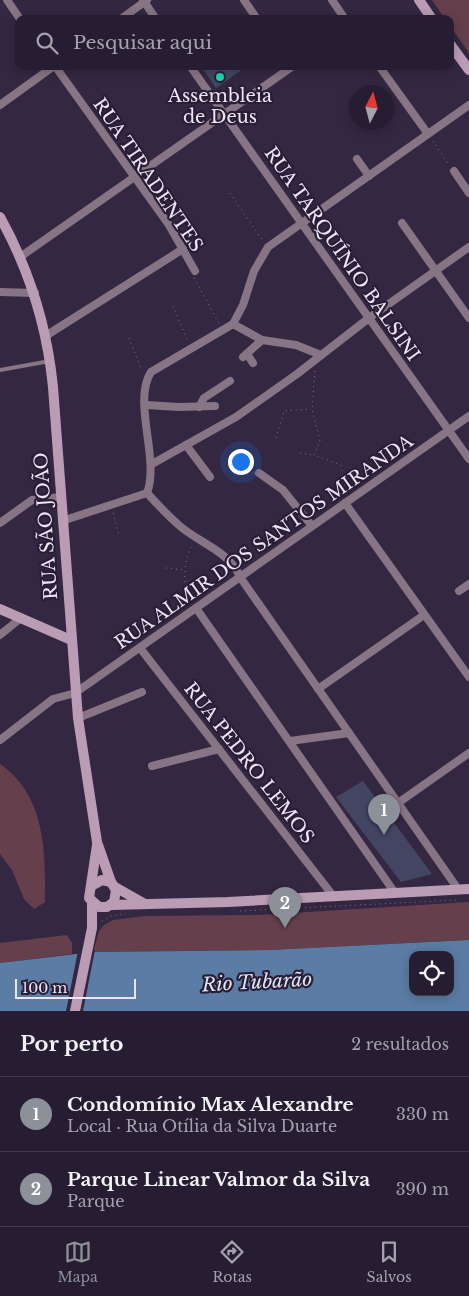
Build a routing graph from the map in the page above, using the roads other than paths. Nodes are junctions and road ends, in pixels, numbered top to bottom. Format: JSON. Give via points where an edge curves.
{"nodes":[{"id":1,"x":7,"y":0,"type":"edge"},
{"id":2,"x":244,"y":0,"type":"edge"},
{"id":3,"x":332,"y":0,"type":"edge"},
{"id":4,"x":419,"y":0,"type":"edge"},
{"id":5,"x":145,"y":1,"type":"edge"},
{"id":6,"x":17,"y":15,"type":"edge"},
{"id":7,"x":126,"y":15,"type":"edge"},
{"id":8,"x":154,"y":15,"type":"edge"},
{"id":9,"x":254,"y":15,"type":"edge"},
{"id":10,"x":342,"y":15,"type":"edge"},
{"id":11,"x":429,"y":15,"type":"edge"},
{"id":12,"x":454,"y":49,"type":"edge"},
{"id":13,"x":48,"y":70,"type":"edge"},
{"id":14,"x":57,"y":70,"type":"edge"},
{"id":15,"x":193,"y":70,"type":"edge"},
{"id":16,"x":288,"y":70,"type":"edge"},
{"id":17,"x":382,"y":70,"type":"edge"},
{"id":18,"x":469,"y":70,"type":"edge"},
{"id":19,"x":0,"y":105,"type":"edge"},
{"id":20,"x":469,"y":105,"type":"edge"},
{"id":21,"x":224,"y":114,"type":"junction"},
{"id":22,"x":428,"y":134,"type":"junction"},
{"id":23,"x":357,"y":159,"type":"dead end"},
{"id":24,"x":454,"y":172,"type":"road end"},
{"id":25,"x":369,"y":176,"type":"junction"},
{"id":26,"x":134,"y":177,"type":"junction"},
{"id":27,"x":469,"y":193,"type":"edge"},
{"id":28,"x":0,"y":217,"type":"edge"},
{"id":29,"x":301,"y":223,"type":"junction"},
{"id":30,"x":402,"y":223,"type":"dead end"},
{"id":31,"x":469,"y":247,"type":"edge"},
{"id":32,"x":183,"y":250,"type":"junction"},
{"id":33,"x":20,"y":257,"type":"junction"},
{"id":34,"x":195,"y":271,"type":"road end"},
{"id":35,"x":436,"y":271,"type":"junction"},
{"id":36,"x":0,"y":292,"type":"edge"},
{"id":37,"x":35,"y":293,"type":"junction"},
{"id":38,"x":369,"y":318,"type":"junction"},
{"id":39,"x":469,"y":318,"type":"edge"},
{"id":40,"x":233,"y":324,"type":"junction"},
{"id":41,"x":47,"y":335,"type":"junction"},
{"id":42,"x":262,"y":340,"type":"junction"},
{"id":43,"x":321,"y":355,"type":"junction"},
{"id":44,"x":50,"y":361,"type":"junction"},
{"id":45,"x":253,"y":363,"type":"dead end"},
{"id":46,"x":0,"y":370,"type":"edge"},
{"id":47,"x":230,"y":381,"type":"dead end"},
{"id":48,"x":146,"y":405,"type":"junction"},
{"id":49,"x":215,"y":406,"type":"dead end"},
{"id":50,"x":199,"y":407,"type":"junction"},
{"id":51,"x":469,"y":416,"type":"edge"},
{"id":52,"x":448,"y":430,"type":"junction"},
{"id":53,"x":186,"y":445,"type":"junction"},
{"id":54,"x":469,"y":459,"type":"edge"},
{"id":55,"x":152,"y":464,"type":"junction"},
{"id":56,"x":259,"y":473,"type":"dead end"},
{"id":57,"x":210,"y":477,"type":"dead end"},
{"id":58,"x":148,"y":493,"type":"junction"},
{"id":59,"x":61,"y":497,"type":"junction"},
{"id":60,"x":346,"y":502,"type":"junction"},
{"id":61,"x":62,"y":521,"type":"junction"},
{"id":62,"x":0,"y":523,"type":"edge"},
{"id":63,"x":312,"y":526,"type":"junction"},
{"id":64,"x":240,"y":577,"type":"junction"},
{"id":65,"x":469,"y":584,"type":"edge"},
{"id":66,"x":459,"y":591,"type":"dead end"},
{"id":67,"x":196,"y":608,"type":"junction"},
{"id":68,"x":0,"y":609,"type":"edge"},
{"id":69,"x":424,"y":615,"type":"junction"},
{"id":70,"x":21,"y":618,"type":"junction"},
{"id":71,"x":0,"y":635,"type":"edge"},
{"id":72,"x":71,"y":640,"type":"junction"},
{"id":73,"x":140,"y":648,"type":"junction"},
{"id":74,"x":469,"y":677,"type":"edge"},
{"id":75,"x":318,"y":689,"type":"junction"},
{"id":76,"x":142,"y":692,"type":"dead end"},
{"id":77,"x":75,"y":693,"type":"junction"},
{"id":78,"x":78,"y":718,"type":"junction"},
{"id":79,"x":349,"y":733,"type":"junction"},
{"id":80,"x":0,"y":740,"type":"edge"},
{"id":81,"x":290,"y":741,"type":"junction"},
{"id":82,"x":219,"y":749,"type":"junction"},
{"id":83,"x":469,"y":754,"type":"edge"},
{"id":84,"x":152,"y":766,"type":"dead end"},
{"id":85,"x":398,"y":803,"type":"junction"},
{"id":86,"x":97,"y":842,"type":"junction"},
{"id":87,"x":113,"y":884,"type":"junction"},
{"id":88,"x":91,"y":886,"type":"junction"},
{"id":89,"x":469,"y":889,"type":"edge"},
{"id":90,"x":395,"y":893,"type":"junction"},
{"id":91,"x":459,"y":894,"type":"junction"},
{"id":92,"x":334,"y":897,"type":"junction"},
{"id":93,"x":92,"y":902,"type":"junction"},
{"id":94,"x":145,"y":904,"type":"junction"},
{"id":95,"x":109,"y":906,"type":"junction"},
{"id":96,"x":91,"y":932,"type":"junction"},
{"id":97,"x":76,"y":1011,"type":"edge"}],
"edges":[{"from":1,"to":6,"type":"street"},
{"from":2,"to":9,"type":"street"},
{"from":3,"to":10,"type":"street"},
{"from":4,"to":11,"type":"main road"},
{"from":5,"to":7,"type":"street"},
{"from":5,"to":8,"type":"street"},
{"from":12,"to":18,"type":"main road"},
{"from":13,"to":19,"type":"street"},
{"from":14,"to":26,"type":"street","name":"RUA TIRADENTES"},
{"from":15,"to":21,"type":"street","name":"RUA TARQUÍNIO BALSINI"},
{"from":16,"to":21,"type":"street"},
{"from":17,"to":22,"type":"street"},
{"from":20,"to":22,"type":"street"},
{"from":21,"to":26,"type":"street"},
{"from":21,"to":29,"type":"street","name":"RUA TARQUÍNIO BALSINI"},
{"from":22,"to":25,"type":"street"},
{"from":23,"to":25,"type":"street"},
{"from":24,"to":27,"type":"street"},
{"from":25,"to":29,"type":"street"},
{"from":26,"to":32,"type":"street","name":"RUA TIRADENTES"},
{"from":26,"to":33,"type":"street"},
{"from":28,"to":33,"type":"main road","name":"RUA SÃO JOÃO"},
{"from":29,"to":38,"type":"street","name":"RUA TARQUÍNIO BALSINI"},
{"from":29,"to":40,"type":"street","via":[[268,247],[254,271]]},
{"from":30,"to":35,"type":"street"},
{"from":31,"to":35,"type":"street"},
{"from":32,"to":34,"type":"street","name":"RUA TIRADENTES"},
{"from":32,"to":41,"type":"street"},
{"from":33,"to":37,"type":"main road","name":"RUA SÃO JOÃO"},
{"from":35,"to":38,"type":"street"},
{"from":35,"to":39,"type":"street"},
{"from":36,"to":37,"type":"street"},
{"from":37,"to":41,"type":"main road","name":"RUA SÃO JOÃO"},
{"from":38,"to":43,"type":"street"},
{"from":38,"to":52,"type":"street","name":"RUA TARQUÍNIO BALSINI"},
{"from":40,"to":42,"type":"street"},
{"from":40,"to":48,"type":"street","via":[[154,370],[149,375]]},
{"from":41,"to":44,"type":"main road","name":"RUA SÃO JOÃO"},
{"from":42,"to":43,"type":"street","via":[[296,345]]},
{"from":42,"to":45,"type":"street","via":[[245,356]]},
{"from":43,"to":53,"type":"street","via":[[236,417]]},
{"from":44,"to":46,"type":"lane"},
{"from":44,"to":59,"type":"main road","name":"RUA SÃO JOÃO"},
{"from":47,"to":50,"type":"street","via":[[204,398]]},
{"from":48,"to":50,"type":"street"},
{"from":48,"to":55,"type":"street","via":[[146,434]]},
{"from":49,"to":50,"type":"street"},
{"from":51,"to":52,"type":"street","name":"RUA ALMIR DOS SANTOS MIRANDA"},
{"from":52,"to":54,"type":"street","name":"RUA TARQUÍNIO BALSINI"},
{"from":52,"to":60,"type":"street","name":"RUA ALMIR DOS SANTOS MIRANDA"},
{"from":53,"to":55,"type":"street"},
{"from":53,"to":57,"type":"street"},
{"from":55,"to":58,"type":"street"},
{"from":56,"to":63,"type":"street","via":[[283,490]]},
{"from":58,"to":61,"type":"street"},
{"from":58,"to":64,"type":"street","via":[[170,517],[232,562]]},
{"from":59,"to":61,"type":"main road","name":"RUA SÃO JOÃO"},
{"from":59,"to":62,"type":"street","via":[[32,500]]},
{"from":60,"to":63,"type":"street","name":"RUA ALMIR DOS SANTOS MIRANDA"},
{"from":60,"to":69,"type":"street"},
{"from":61,"to":72,"type":"main road","name":"RUA SÃO JOÃO"},
{"from":63,"to":64,"type":"street","name":"RUA ALMIR DOS SANTOS MIRANDA"},
{"from":64,"to":67,"type":"street","name":"RUA ALMIR DOS SANTOS MIRANDA"},
{"from":64,"to":75,"type":"street"},
{"from":65,"to":66,"type":"street"},
{"from":67,"to":73,"type":"street","name":"RUA ALMIR DOS SANTOS MIRANDA"},
{"from":67,"to":81,"type":"street","via":[[264,709]]},
{"from":68,"to":70,"type":"main road"},
{"from":69,"to":74,"type":"street"},
{"from":69,"to":75,"type":"street"},
{"from":70,"to":71,"type":"street"},
{"from":70,"to":72,"type":"main road"},
{"from":72,"to":77,"type":"main road","name":"RUA SÃO JOÃO"},
{"from":73,"to":77,"type":"street","name":"RUA ALMIR DOS SANTOS MIRANDA"},
{"from":73,"to":82,"type":"street","name":"RUA PEDRO LEMOS"},
{"from":75,"to":79,"type":"street"},
{"from":76,"to":78,"type":"street"},
{"from":77,"to":78,"type":"main road","name":"RUA SÃO JOÃO"},
{"from":77,"to":80,"type":"street","name":"RUA ALMIR DOS SANTOS MIRANDA","via":[[53,699]]},
{"from":78,"to":86,"type":"main road","name":"RUA SÃO JOÃO"},
{"from":79,"to":81,"type":"street"},
{"from":79,"to":85,"type":"street"},
{"from":81,"to":90,"type":"street"},
{"from":82,"to":84,"type":"street"},
{"from":82,"to":92,"type":"street","name":"RUA PEDRO LEMOS"},
{"from":83,"to":85,"type":"street"},
{"from":85,"to":91,"type":"street"},
{"from":86,"to":87,"type":"main road","name":"RUA SÃO JOÃO"},
{"from":86,"to":88,"type":"main road","name":"RUA SÃO JOÃO"},
{"from":87,"to":88,"type":"main road","via":[[102,880]]},
{"from":87,"to":94,"type":"main road"},
{"from":87,"to":95,"type":"main road","via":[[116,898]]},
{"from":88,"to":93,"type":"main road"},
{"from":89,"to":91,"type":"main road"},
{"from":90,"to":91,"type":"main road"},
{"from":90,"to":92,"type":"main road"},
{"from":92,"to":94,"type":"main road"},
{"from":93,"to":95,"type":"main road","via":[[98,907]]},
{"from":93,"to":96,"type":"main road"},
{"from":94,"to":95,"type":"main road"},
{"from":95,"to":96,"type":"main road"},
{"from":96,"to":97,"type":"main road"}]}
